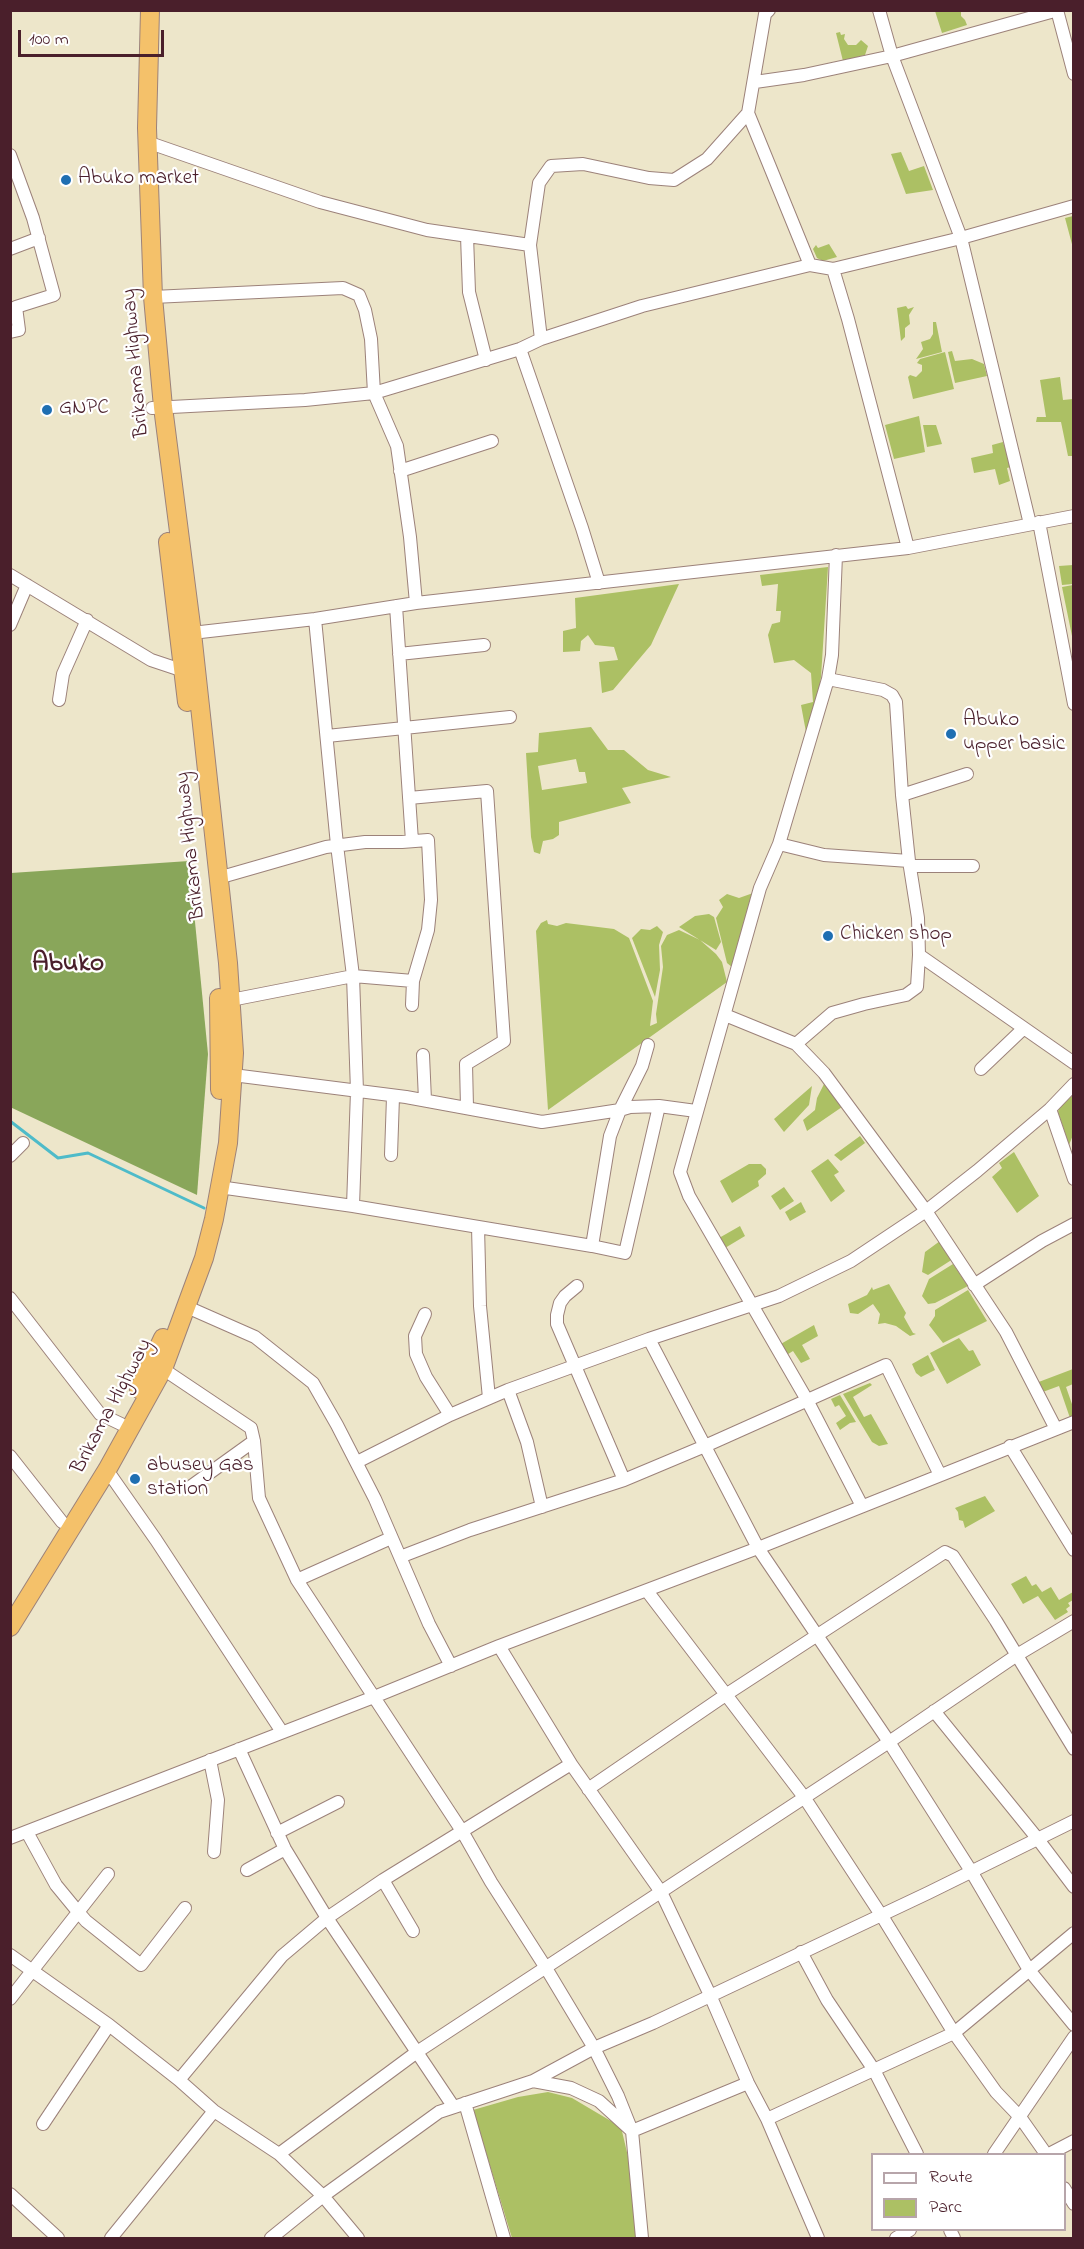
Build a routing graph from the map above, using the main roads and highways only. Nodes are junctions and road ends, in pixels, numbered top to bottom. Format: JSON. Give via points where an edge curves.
{"nodes":[{"id":1,"x":138,"y":10,"type":"edge"},
{"id":2,"x":150,"y":10,"type":"edge"},
{"id":3,"x":157,"y":407,"type":"junction"},
{"id":4,"x":10,"y":1608,"type":"edge"},
{"id":5,"x":10,"y":1627,"type":"edge"}],
"edges":[{"from":1,"to":3,"type":"highway","name":"Brikama Highway","via":[[136,190],[140,270]]},
{"from":2,"to":3,"type":"highway","name":"Brikama Highway","via":[[147,142]]},
{"from":3,"to":4,"type":"highway","name":"Brikama Highway","via":[[220,1015],[218,1130],[207,1197],[161,1343],[121,1424]]},
{"from":3,"to":5,"type":"highway","name":"Brikama Highway","via":[[192,633],[231,1000],[233,1075],[228,1143],[204,1258],[163,1369],[107,1470]]}]}
